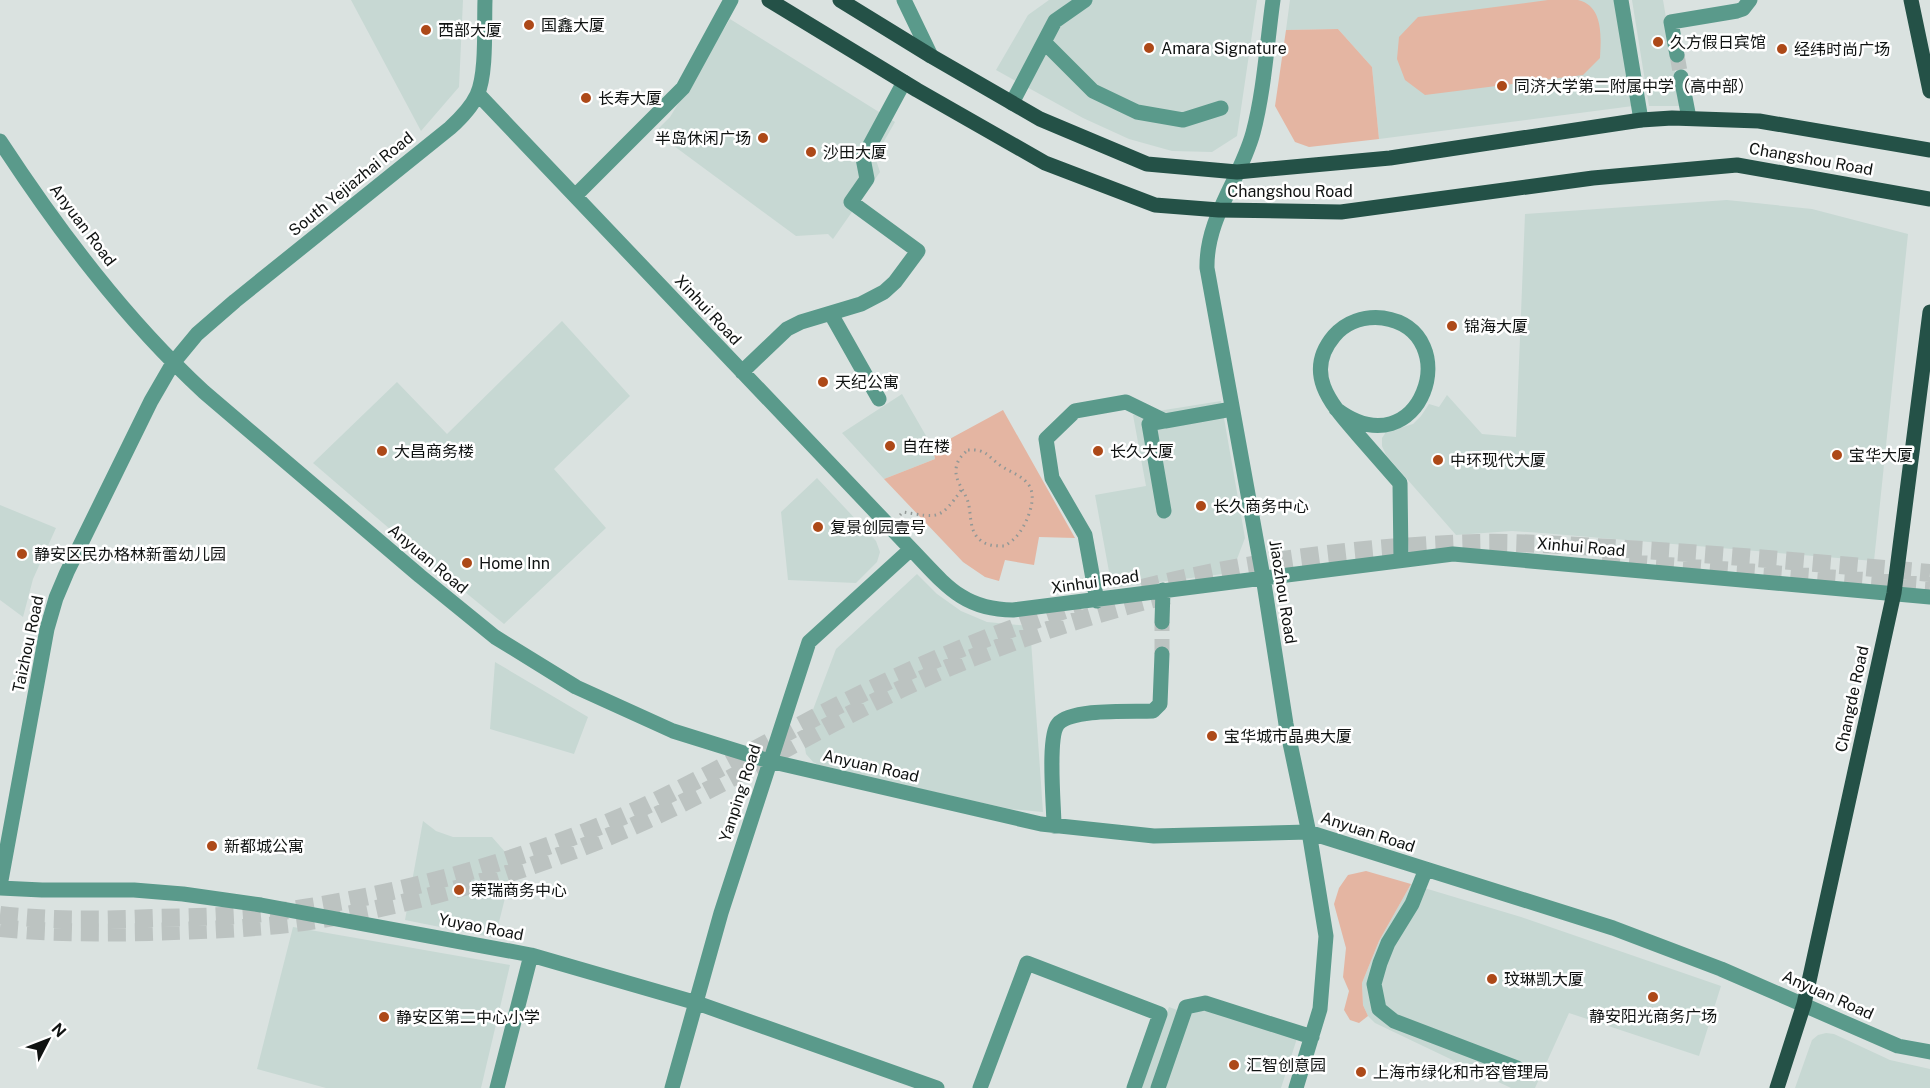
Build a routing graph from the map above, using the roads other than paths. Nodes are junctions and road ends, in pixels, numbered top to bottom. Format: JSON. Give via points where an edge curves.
{"nodes":[{"id":1,"x":485,"y":0,"type":"edge"},
{"id":2,"x":731,"y":0,"type":"edge"},
{"id":3,"x":769,"y":0,"type":"edge"},
{"id":4,"x":840,"y":0,"type":"edge"},
{"id":5,"x":904,"y":0,"type":"edge"},
{"id":6,"x":1085,"y":0,"type":"edge"},
{"id":7,"x":1274,"y":0,"type":"edge"},
{"id":8,"x":1621,"y":0,"type":"edge"},
{"id":9,"x":1750,"y":0,"type":"edge"},
{"id":10,"x":1911,"y":0,"type":"edge"},
{"id":11,"x":1044,"y":42,"type":"junction"},
{"id":12,"x":1677,"y":55,"type":"tunnel mouth"},
{"id":13,"x":931,"y":56,"type":"junction"},
{"id":14,"x":1681,"y":77,"type":"tunnel mouth"},
{"id":15,"x":904,"y":82,"type":"junction"},
{"id":16,"x":1930,"y":92,"type":"edge"},
{"id":17,"x":478,"y":94,"type":"junction"},
{"id":18,"x":1012,"y":103,"type":"junction"},
{"id":19,"x":1221,"y":108,"type":"dead end"},
{"id":20,"x":1689,"y":118,"type":"junction"},
{"id":21,"x":1641,"y":120,"type":"junction"},
{"id":22,"x":0,"y":141,"type":"edge"},
{"id":23,"x":1930,"y":150,"type":"edge"},
{"id":24,"x":1237,"y":172,"type":"junction"},
{"id":25,"x":575,"y":196,"type":"junction"},
{"id":26,"x":1930,"y":199,"type":"edge"},
{"id":27,"x":1219,"y":210,"type":"junction"},
{"id":28,"x":1930,"y":312,"type":"edge"},
{"id":29,"x":831,"y":314,"type":"junction"},
{"id":30,"x":173,"y":363,"type":"junction"},
{"id":31,"x":742,"y":372,"type":"junction"},
{"id":32,"x":879,"y":399,"type":"dead end"},
{"id":33,"x":1232,"y":409,"type":"junction"},
{"id":34,"x":1336,"y":409,"type":"junction"},
{"id":35,"x":1165,"y":421,"type":"junction"},
{"id":36,"x":1366,"y":425,"type":"junction"},
{"id":37,"x":1365,"y":442,"type":"junction"},
{"id":38,"x":1164,"y":512,"type":"dead end"},
{"id":39,"x":911,"y":549,"type":"junction"},
{"id":40,"x":1401,"y":561,"type":"junction"},
{"id":41,"x":1263,"y":577,"type":"junction"},
{"id":42,"x":1163,"y":590,"type":"junction"},
{"id":43,"x":1894,"y":593,"type":"junction"},
{"id":44,"x":1930,"y":597,"type":"edge"},
{"id":45,"x":1097,"y":601,"type":"junction"},
{"id":46,"x":1162,"y":622,"type":"tunnel mouth"},
{"id":47,"x":1162,"y":654,"type":"tunnel mouth"},
{"id":48,"x":769,"y":761,"type":"junction"},
{"id":49,"x":1054,"y":826,"type":"junction"},
{"id":50,"x":1308,"y":832,"type":"junction"},
{"id":51,"x":1426,"y":869,"type":"junction"},
{"id":52,"x":0,"y":887,"type":"edge"},
{"id":53,"x":531,"y":955,"type":"junction"},
{"id":54,"x":697,"y":1003,"type":"junction"},
{"id":55,"x":1804,"y":1004,"type":"junction"},
{"id":56,"x":1312,"y":1037,"type":"junction"},
{"id":57,"x":1930,"y":1052,"type":"edge"},
{"id":58,"x":1517,"y":1068,"type":"dead end"},
{"id":59,"x":497,"y":1088,"type":"edge"},
{"id":60,"x":672,"y":1088,"type":"edge"},
{"id":61,"x":937,"y":1088,"type":"edge"},
{"id":62,"x":980,"y":1088,"type":"edge"},
{"id":63,"x":1134,"y":1088,"type":"edge"},
{"id":64,"x":1158,"y":1088,"type":"edge"},
{"id":65,"x":1296,"y":1088,"type":"edge"},
{"id":66,"x":1777,"y":1088,"type":"edge"}],
"edges":[{"from":1,"to":17,"type":"street","name":"South Yejiazhai Road"},
{"from":2,"to":25,"type":"street","via":[[683,88]]},
{"from":3,"to":15,"type":"main road","name":"Changshou Road"},
{"from":4,"to":13,"type":"main road","name":"Changshou Road"},
{"from":5,"to":13,"type":"street"},
{"from":6,"to":11,"type":"street","via":[[1054,21]]},
{"from":7,"to":24,"type":"street","name":"Jiaozhou Road","via":[[1256,119]]},
{"from":8,"to":21,"type":"street"},
{"from":9,"to":12,"type":"street","via":[[1737,11],[1671,22]]},
{"from":10,"to":16,"type":"main road"},
{"from":11,"to":18,"type":"street"},
{"from":11,"to":19,"type":"street","via":[[1093,91],[1137,112],[1183,120]]},
{"from":13,"to":18,"type":"main road","name":"Changshou Road"},
{"from":14,"to":20,"type":"street"},
{"from":15,"to":27,"type":"main road","name":"Changshou Road","via":[[1045,163],[1155,205]]},
{"from":15,"to":29,"type":"street","via":[[863,158],[867,179],[851,202],[918,251],[884,292]]},
{"from":17,"to":25,"type":"street","name":"Xinhui Road"},
{"from":17,"to":30,"type":"street","name":"South Yejiazhai Road","via":[[450,128],[235,301],[197,334]]},
{"from":18,"to":24,"type":"main road","name":"Changshou Road","via":[[1040,119],[1147,164]]},
{"from":20,"to":21,"type":"main road","name":"Changshou Road"},
{"from":20,"to":23,"type":"main road","name":"Changshou Road","via":[[1759,121]]},
{"from":21,"to":24,"type":"main road","name":"Changshou Road","via":[[1390,158]]},
{"from":22,"to":30,"type":"street","name":"Anyuan Road","via":[[97,274]]},
{"from":24,"to":27,"type":"street","name":"Jiaozhou Road"},
{"from":25,"to":31,"type":"street","name":"Xinhui Road"},
{"from":26,"to":27,"type":"main road","name":"Changshou Road","via":[[1737,165],[1593,178],[1341,212]]},
{"from":27,"to":33,"type":"street","name":"Jiaozhou Road","via":[[1208,242],[1207,268]]},
{"from":28,"to":43,"type":"main road","name":"Changde Road"},
{"from":29,"to":31,"type":"street","via":[[787,329]]},
{"from":29,"to":32,"type":"street"},
{"from":30,"to":48,"type":"street","name":"Anyuan Road","via":[[368,533],[495,637],[576,687],[673,731]]},
{"from":30,"to":52,"type":"street","name":"Taizhou Road","via":[[56,598]]},
{"from":31,"to":39,"type":"street","name":"Xinhui Road"},
{"from":33,"to":35,"type":"street"},
{"from":33,"to":41,"type":"street","name":"Jiaozhou Road"},
{"from":34,"to":36,"type":"street","via":[[1350,420]]},
{"from":34,"to":36,"type":"street","via":[[1321,378],[1328,344],[1340,330],[1355,320],[1373,317],[1407,328],[1420,341],[1427,358],[1429,376],[1424,394],[1401,419],[1384,425]]},
{"from":34,"to":37,"type":"street"},
{"from":35,"to":38,"type":"street","via":[[1149,424]]},
{"from":35,"to":45,"type":"street","via":[[1126,402],[1075,411],[1046,439],[1052,478],[1085,535]]},
{"from":36,"to":37,"type":"street"},
{"from":37,"to":40,"type":"street","via":[[1400,483]]},
{"from":39,"to":45,"type":"street","name":"Xinhui Road","via":[[951,591],[974,605],[1013,610]]},
{"from":39,"to":48,"type":"street","name":"Yanping Road","via":[[809,642]]},
{"from":40,"to":41,"type":"street","name":"Xinhui Road"},
{"from":40,"to":43,"type":"street","name":"Xinhui Road","via":[[1453,554]]},
{"from":41,"to":42,"type":"street","name":"Xinhui Road"},
{"from":41,"to":50,"type":"street","name":"Jiaozhou Road"},
{"from":42,"to":45,"type":"street","name":"Xinhui Road"},
{"from":42,"to":46,"type":"street"},
{"from":43,"to":44,"type":"street","name":"Xinhui Road"},
{"from":43,"to":55,"type":"main road","name":"Changde Road"},
{"from":47,"to":49,"type":"street","via":[[1160,704],[1153,711],[1084,714],[1058,724],[1052,738]]},
{"from":48,"to":49,"type":"street","name":"Anyuan Road"},
{"from":48,"to":54,"type":"street","name":"Yanping Road"},
{"from":49,"to":50,"type":"street","name":"Anyuan Road","via":[[1154,836]]},
{"from":50,"to":51,"type":"street","name":"Anyuan Road"},
{"from":50,"to":56,"type":"street","name":"Jiaozhou Road","via":[[1326,936],[1320,1009]]},
{"from":51,"to":55,"type":"street","name":"Anyuan Road","via":[[1613,928]]},
{"from":51,"to":58,"type":"street","via":[[1380,963],[1374,984],[1378,1009],[1394,1021]]},
{"from":52,"to":53,"type":"street","name":"Yuyao Road","via":[[183,894]]},
{"from":53,"to":54,"type":"street","name":"Yuyao Road"},
{"from":53,"to":59,"type":"street"},
{"from":54,"to":60,"type":"street","name":"Yanping Road"},
{"from":54,"to":61,"type":"street","name":"Yuyao Road"},
{"from":55,"to":57,"type":"street","name":"Anyuan Road","via":[[1898,1046]]},
{"from":55,"to":66,"type":"main road","name":"Changde Road"},
{"from":56,"to":64,"type":"street","via":[[1205,1003],[1186,1007]]},
{"from":56,"to":65,"type":"street","name":"Jiaozhou Road"},
{"from":62,"to":63,"type":"street","via":[[1027,963],[1161,1014]]}]}
